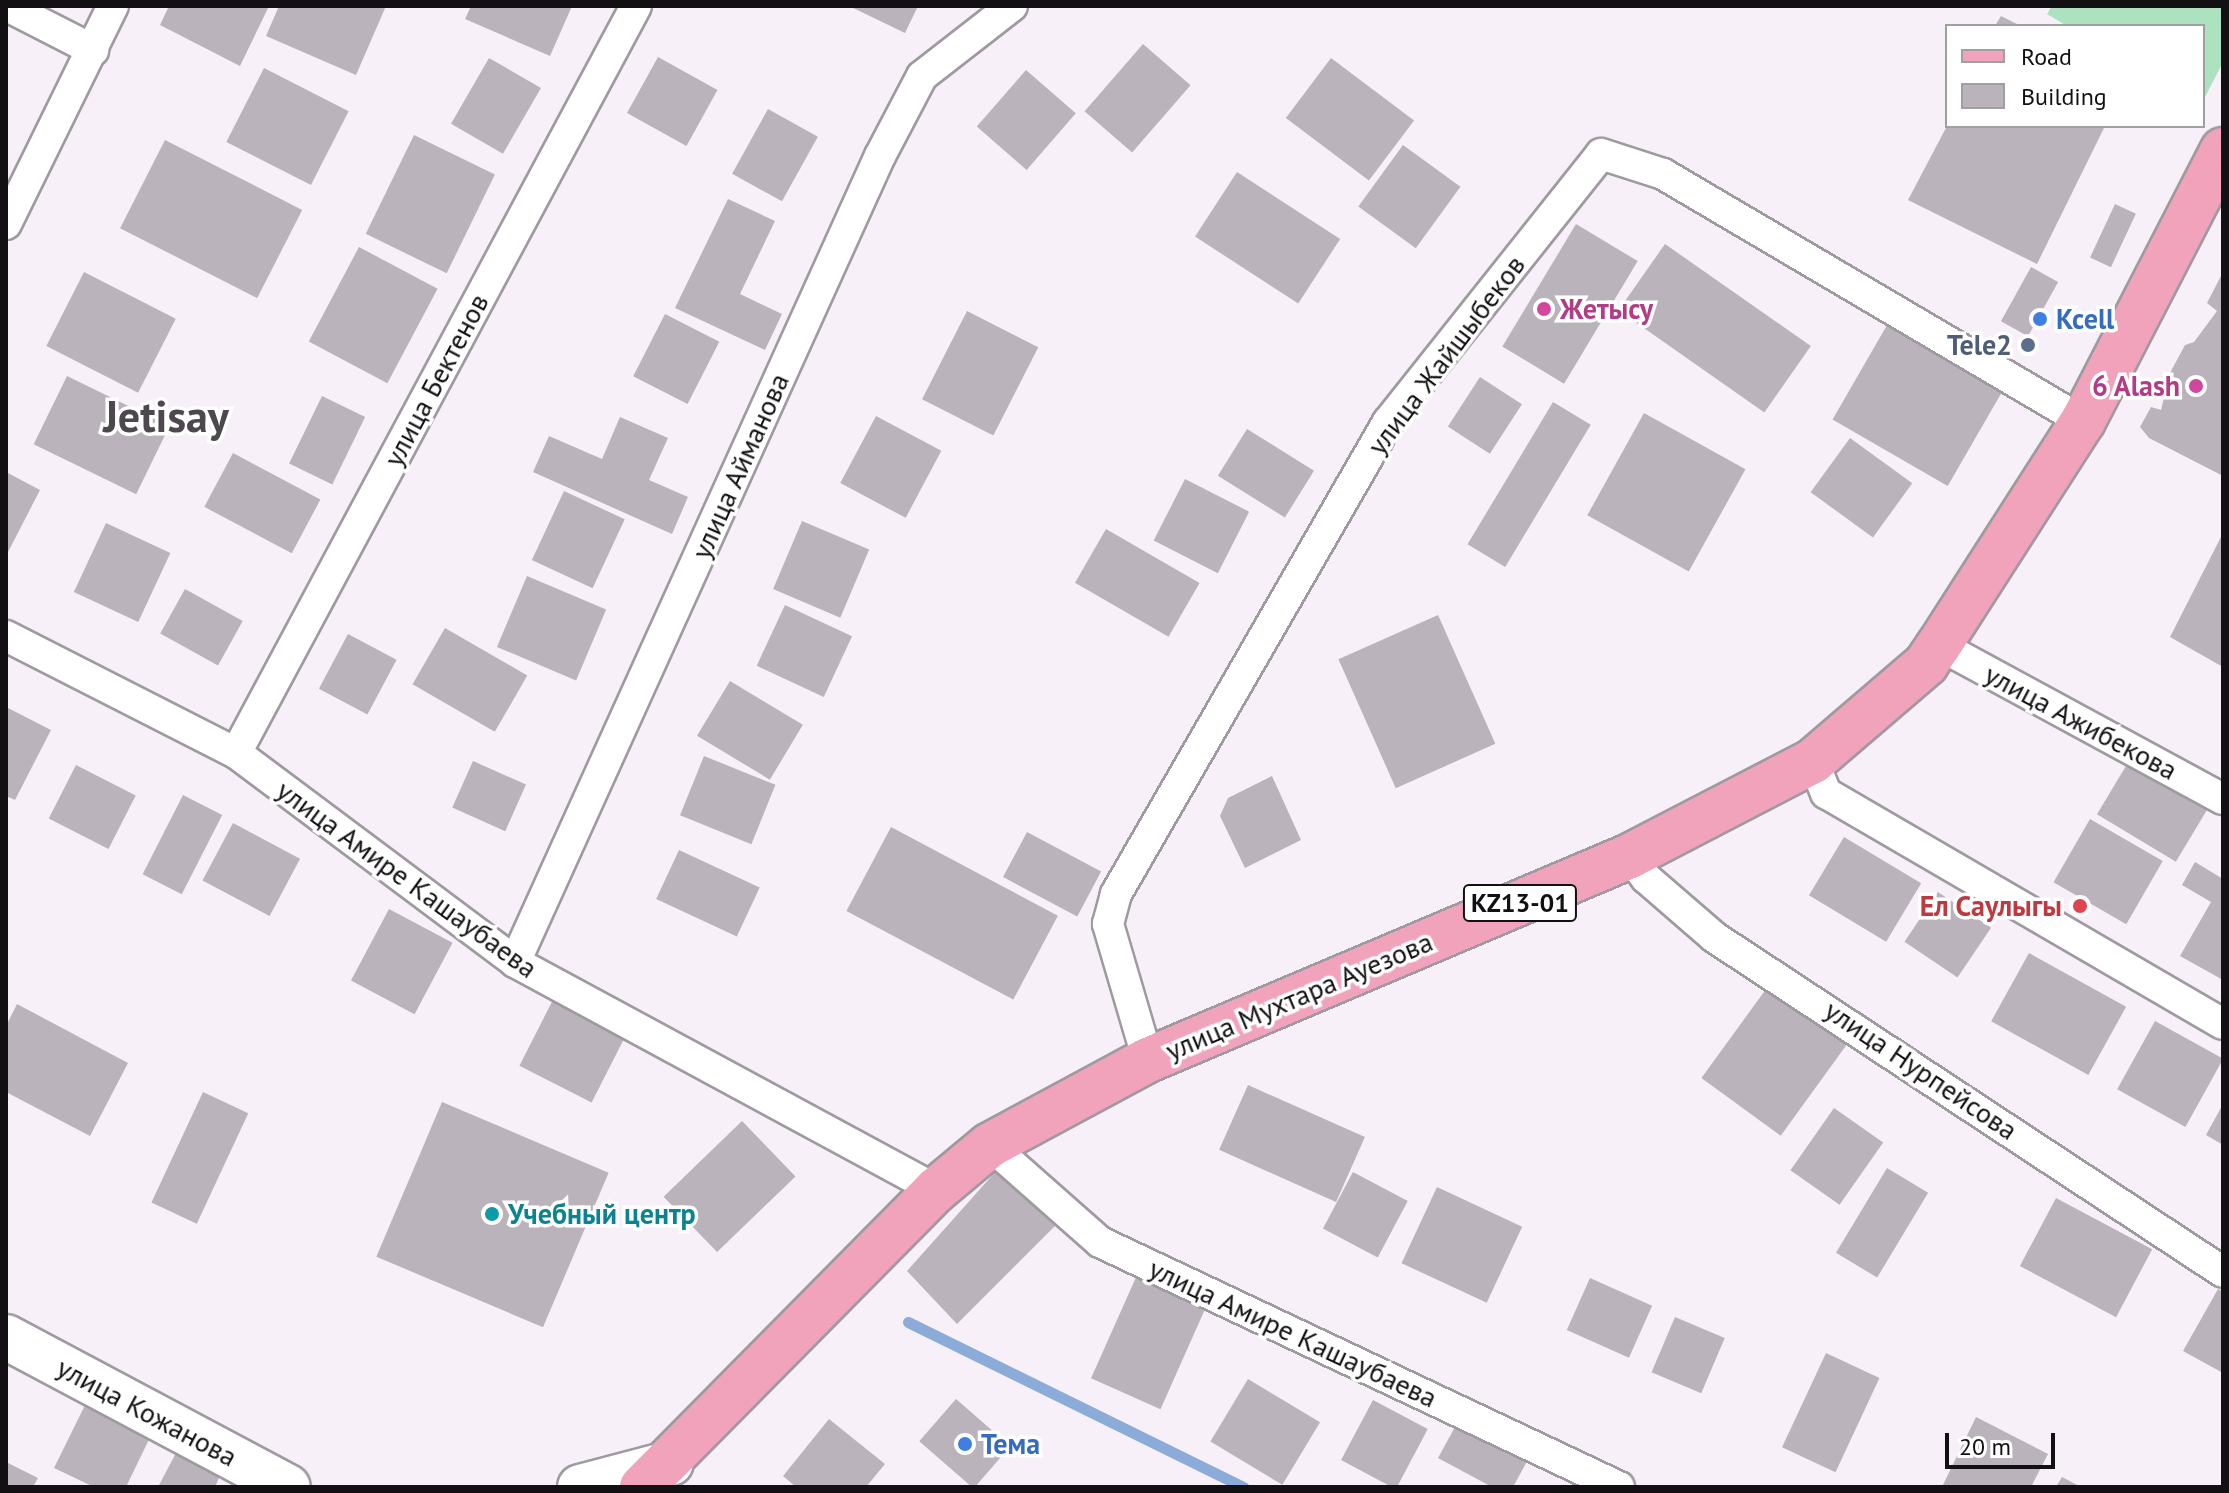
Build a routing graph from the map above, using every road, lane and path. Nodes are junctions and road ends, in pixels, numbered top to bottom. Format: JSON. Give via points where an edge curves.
{"nodes":[{"id":1,"x":7,"y":6,"type":"edge"},
{"id":2,"x":113,"y":6,"type":"edge"},
{"id":3,"x":636,"y":6,"type":"edge"},
{"id":4,"x":1012,"y":6,"type":"edge"},
{"id":5,"x":93,"y":50,"type":"junction"},
{"id":6,"x":2223,"y":150,"type":"edge"},
{"id":7,"x":6,"y":224,"type":"edge"},
{"id":8,"x":2083,"y":421,"type":"junction"},
{"id":9,"x":6,"y":636,"type":"edge"},
{"id":10,"x":1939,"y":645,"type":"junction"},
{"id":11,"x":236,"y":753,"type":"junction"},
{"id":12,"x":1813,"y":761,"type":"junction"},
{"id":13,"x":2223,"y":799,"type":"edge"},
{"id":14,"x":1630,"y":856,"type":"junction"},
{"id":15,"x":515,"y":962,"type":"junction"},
{"id":16,"x":2223,"y":1024,"type":"edge"},
{"id":17,"x":1148,"y":1060,"type":"junction"},
{"id":18,"x":990,"y":1145,"type":"junction"},
{"id":19,"x":936,"y":1190,"type":"junction"},
{"id":20,"x":2223,"y":1272,"type":"edge"},
{"id":21,"x":6,"y":1337,"type":"edge"},
{"id":22,"x":650,"y":1481,"type":"edge"},
{"id":23,"x":288,"y":1487,"type":"edge"},
{"id":24,"x":580,"y":1487,"type":"edge"},
{"id":25,"x":1619,"y":1487,"type":"edge"}],
"edges":[{"from":1,"to":5,"type":"street"},
{"from":2,"to":5,"type":"street"},
{"from":3,"to":11,"type":"street","name":"улица Бектенов"},
{"from":4,"to":15,"type":"street","name":"улица Айманова","via":[[922,76],[880,156]]},
{"from":5,"to":7,"type":"street"},
{"from":6,"to":8,"type":"main road","name":"улица Мухтара Ауезова","number":"KZ13-01"},
{"from":8,"to":10,"type":"main road","name":"улица Мухтара Ауезова","number":"KZ13-01"},
{"from":8,"to":17,"type":"street","name":"улица Жайшыбеков","via":[[1663,174],[1601,154],[1388,422],[1116,894],[1108,924]]},
{"from":9,"to":11,"type":"street","name":"улица Амире Кашаубаева"},
{"from":10,"to":12,"type":"main road","name":"улица Мухтара Ауезова","number":"KZ13-01","via":[[1926,664]]},
{"from":10,"to":13,"type":"street","name":"улица Ажибекова"},
{"from":11,"to":15,"type":"street","name":"улица Амире Кашаубаева"},
{"from":12,"to":14,"type":"main road","name":"улица Мухтара Ауезова","number":"KZ13-01"},
{"from":12,"to":16,"type":"street","via":[[1826,793]]},
{"from":14,"to":17,"type":"main road","name":"улица Мухтара Ауезова","number":"KZ13-01"},
{"from":14,"to":20,"type":"street","name":"улица Нурпейсова","via":[[1646,878],[1714,937]]},
{"from":15,"to":19,"type":"street","name":"улица Амире Кашаубаева"},
{"from":17,"to":18,"type":"main road","name":"улица Мухтара Ауезова","number":"KZ13-01"},
{"from":18,"to":19,"type":"main road","name":"улица Мухтара Ауезова","number":"KZ13-01"},
{"from":18,"to":25,"type":"street","name":"улица Амире Кашаубаева","via":[[1100,1242]]},
{"from":19,"to":22,"type":"main road","name":"улица Мухтара Ауезова","number":"KZ13-01"},
{"from":21,"to":23,"type":"main road","name":"улица Кожанова"},
{"from":22,"to":24,"type":"main road"}]}
